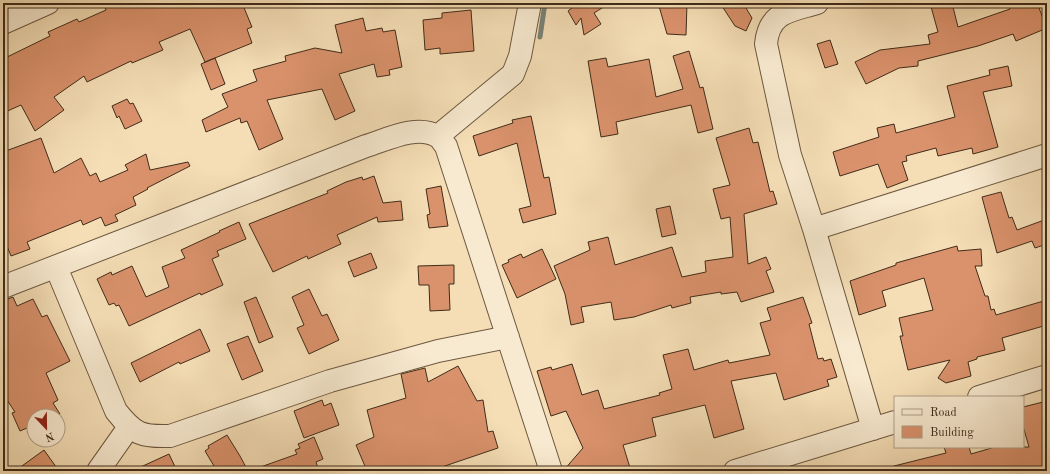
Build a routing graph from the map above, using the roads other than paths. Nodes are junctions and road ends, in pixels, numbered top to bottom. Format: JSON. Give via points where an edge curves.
{"nodes":[{"id":1,"x":530,"y":3,"type":"edge"},
{"id":2,"x":817,"y":3,"type":"edge"},
{"id":3,"x":41,"y":4,"type":"edge"},
{"id":4,"x":3,"y":23,"type":"edge"},
{"id":5,"x":438,"y":136,"type":"junction"},
{"id":6,"x":1047,"y":155,"type":"edge"},
{"id":7,"x":814,"y":229,"type":"junction"},
{"id":8,"x":56,"y":267,"type":"junction"},
{"id":9,"x":3,"y":287,"type":"edge"},
{"id":10,"x":508,"y":337,"type":"junction"},
{"id":11,"x":1047,"y":376,"type":"edge"},
{"id":12,"x":982,"y":396,"type":"edge"},
{"id":13,"x":894,"y":422,"type":"edge"},
{"id":14,"x":129,"y":427,"type":"junction"},
{"id":15,"x":873,"y":429,"type":"junction"},
{"id":16,"x":98,"y":471,"type":"edge"},
{"id":17,"x":551,"y":471,"type":"edge"},
{"id":18,"x":735,"y":471,"type":"edge"}],
"edges":[{"from":1,"to":5,"type":"street","via":[[520,56],[513,74]]},
{"from":2,"to":7,"type":"street","via":[[781,14],[772,22],[767,32],[766,44],[790,155]]},
{"from":3,"to":4,"type":"street"},
{"from":5,"to":8,"type":"street","via":[[425,132],[408,133],[366,146]]},
{"from":5,"to":10,"type":"street","via":[[446,146]]},
{"from":6,"to":7,"type":"street"},
{"from":7,"to":15,"type":"street"},
{"from":8,"to":9,"type":"street"},
{"from":8,"to":14,"type":"street","via":[[116,411]]},
{"from":10,"to":14,"type":"street","via":[[438,351],[330,381],[170,436],[149,437]]},
{"from":10,"to":17,"type":"street"},
{"from":11,"to":12,"type":"street"},
{"from":13,"to":15,"type":"street"},
{"from":14,"to":16,"type":"street"},
{"from":15,"to":18,"type":"street"}]}
